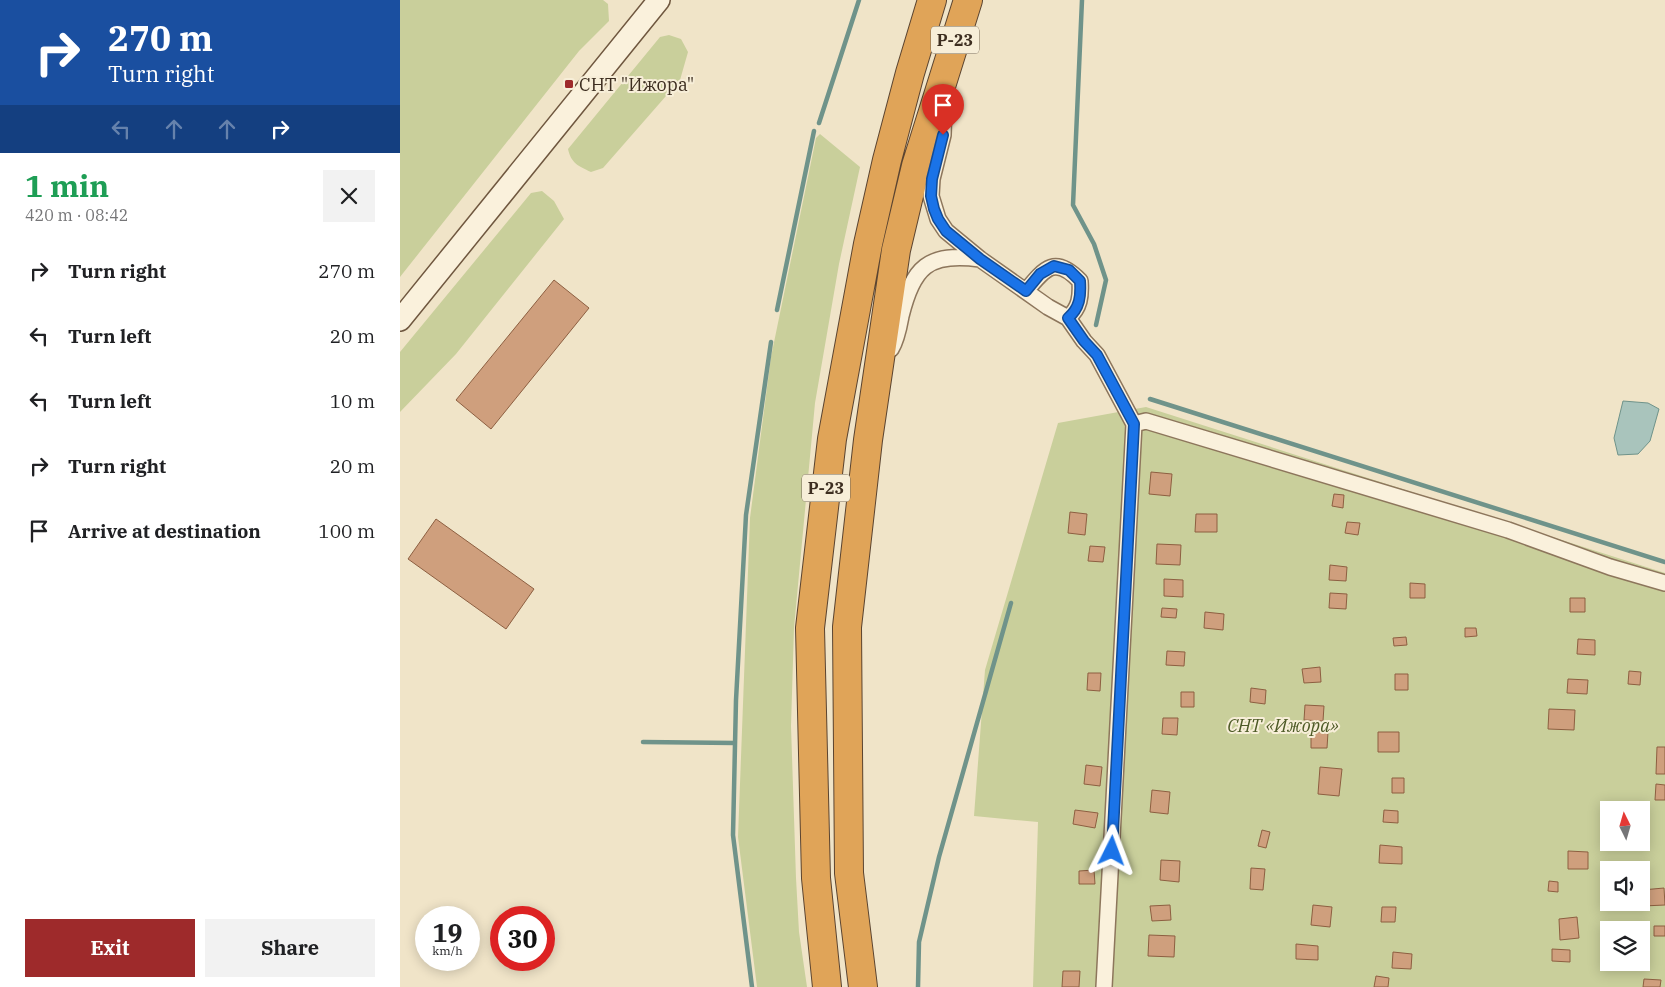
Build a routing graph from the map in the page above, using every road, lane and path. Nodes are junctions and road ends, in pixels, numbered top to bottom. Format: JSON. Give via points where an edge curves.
{"nodes":[{"id":1,"x":659,"y":0,"type":"edge"},
{"id":2,"x":932,"y":0,"type":"edge"},
{"id":3,"x":968,"y":0,"type":"edge"},
{"id":4,"x":942,"y":81,"type":"junction"},
{"id":5,"x":980,"y":259,"type":"junction"},
{"id":6,"x":1026,"y":291,"type":"junction"},
{"id":7,"x":1068,"y":318,"type":"junction"},
{"id":8,"x":400,"y":320,"type":"edge"},
{"id":9,"x":878,"y":369,"type":"junction"},
{"id":10,"x":1134,"y":424,"type":"junction"},
{"id":11,"x":1665,"y":583,"type":"edge"},
{"id":12,"x":827,"y":987,"type":"edge"},
{"id":13,"x":863,"y":987,"type":"edge"},
{"id":14,"x":1104,"y":987,"type":"edge"}],
"edges":[{"from":1,"to":8,"type":"street"},
{"from":2,"to":12,"type":"highway","number":"Р-23","via":[[886,160],[868,244],[832,439],[810,628],[816,878]]},
{"from":3,"to":4,"type":"highway","number":"Р-23"},
{"from":4,"to":5,"type":"street","via":[[944,127],[931,196],[946,231]]},
{"from":4,"to":9,"type":"highway","number":"Р-23","via":[[916,166],[896,250]]},
{"from":5,"to":6,"type":"street"},
{"from":5,"to":9,"type":"street","via":[[940,259],[919,271],[905,301],[895,342]]},
{"from":6,"to":7,"type":"street"},
{"from":6,"to":7,"type":"street","via":[[1040,274],[1054,266],[1069,270],[1080,281],[1081,292],[1075,312]]},
{"from":7,"to":10,"type":"street","via":[[1097,355]]},
{"from":9,"to":13,"type":"highway","number":"Р-23","via":[[848,627],[849,873]]},
{"from":10,"to":11,"type":"street","via":[[1146,421],[1508,530]]},
{"from":10,"to":14,"type":"street"}]}
